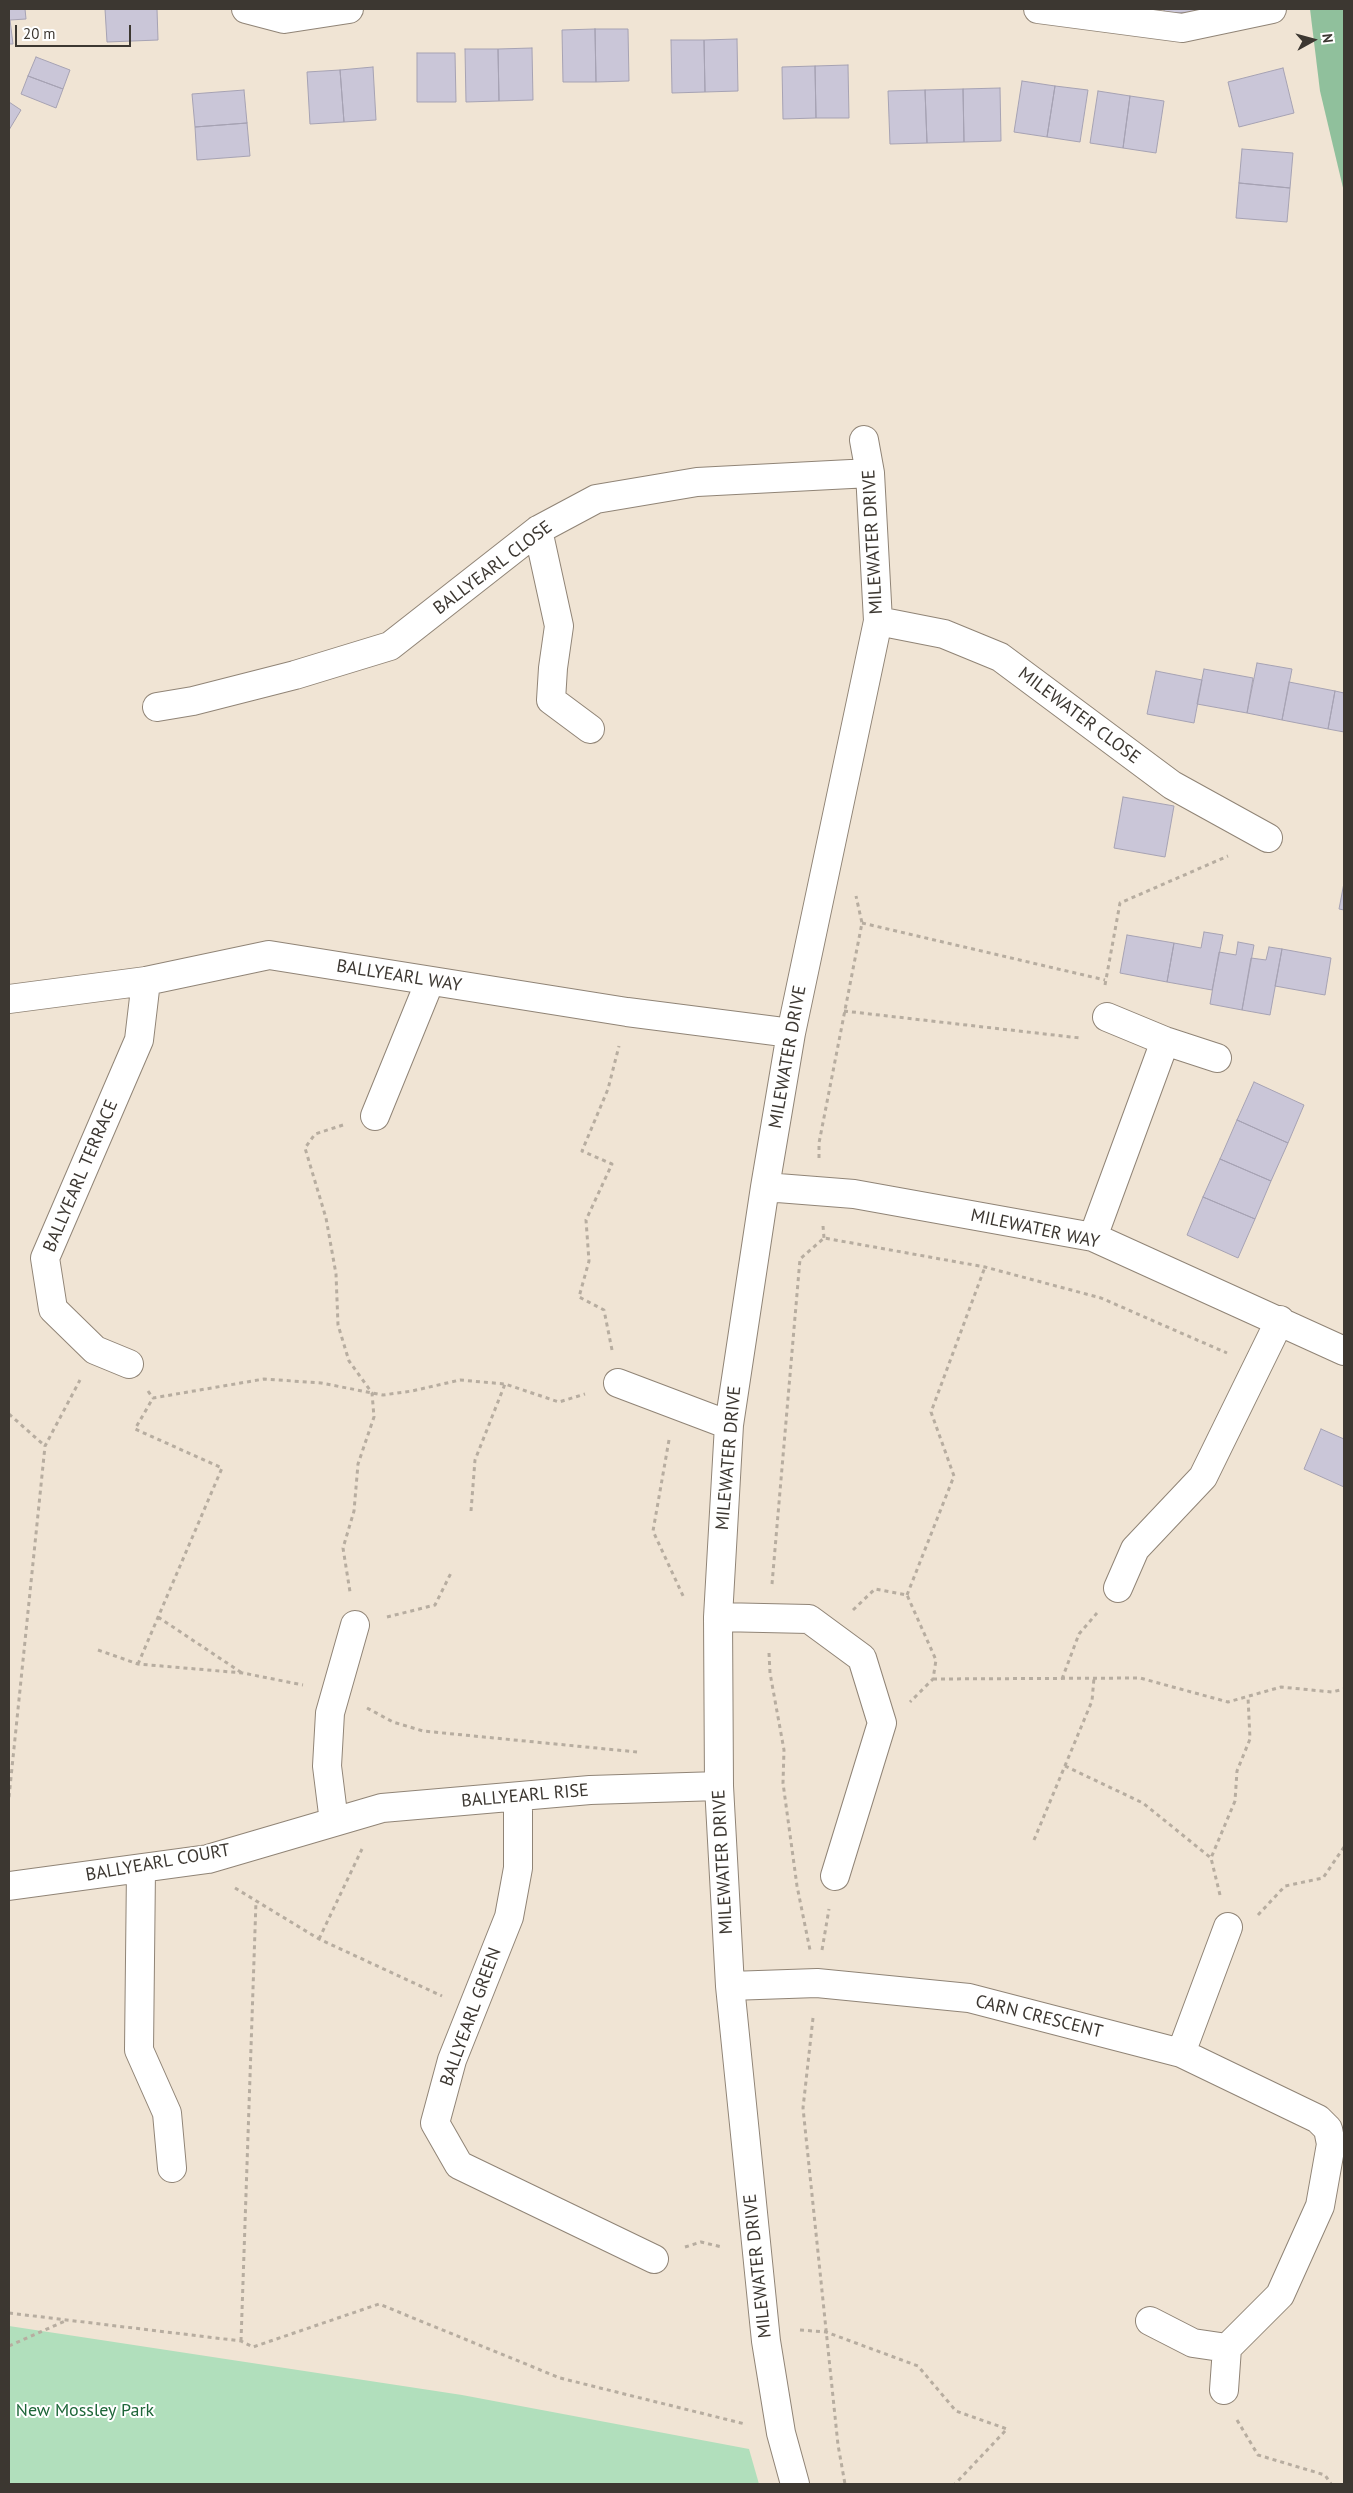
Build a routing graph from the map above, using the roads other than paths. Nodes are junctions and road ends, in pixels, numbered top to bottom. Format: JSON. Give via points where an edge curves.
{"nodes":[{"id":1,"x":246,"y":9,"type":"edge"},
{"id":2,"x":349,"y":9,"type":"edge"},
{"id":3,"x":1038,"y":9,"type":"edge"},
{"id":4,"x":1272,"y":9,"type":"edge"},
{"id":5,"x":864,"y":440,"type":"dead end"},
{"id":6,"x":870,"y":474,"type":"junction"},
{"id":7,"x":538,"y":530,"type":"junction"},
{"id":8,"x":878,"y":621,"type":"junction"},
{"id":9,"x":157,"y":707,"type":"dead end"},
{"id":10,"x":590,"y":729,"type":"dead end"},
{"id":11,"x":1268,"y":838,"type":"road end"},
{"id":12,"x":146,"y":981,"type":"junction"},
{"id":13,"x":430,"y":981,"type":"junction"},
{"id":14,"x":9,"y":999,"type":"edge"},
{"id":15,"x":1107,"y":1017,"type":"road end"},
{"id":16,"x":790,"y":1034,"type":"junction"},
{"id":17,"x":1165,"y":1041,"type":"junction"},
{"id":18,"x":1218,"y":1058,"type":"dead end"},
{"id":19,"x":375,"y":1116,"type":"road end"},
{"id":20,"x":765,"y":1187,"type":"junction"},
{"id":21,"x":1093,"y":1237,"type":"junction"},
{"id":22,"x":1280,"y":1320,"type":"junction"},
{"id":23,"x":1344,"y":1351,"type":"edge"},
{"id":24,"x":129,"y":1364,"type":"road end"},
{"id":25,"x":618,"y":1383,"type":"road end"},
{"id":26,"x":729,"y":1425,"type":"junction"},
{"id":27,"x":1118,"y":1588,"type":"road end"},
{"id":28,"x":718,"y":1617,"type":"junction"},
{"id":29,"x":356,"y":1625,"type":"road end"},
{"id":30,"x":719,"y":1786,"type":"junction"},
{"id":31,"x":518,"y":1798,"type":"junction"},
{"id":32,"x":334,"y":1822,"type":"junction"},
{"id":33,"x":141,"y":1869,"type":"junction"},
{"id":34,"x":835,"y":1876,"type":"road end"},
{"id":35,"x":9,"y":1886,"type":"edge"},
{"id":36,"x":1228,"y":1928,"type":"road end"},
{"id":37,"x":730,"y":1986,"type":"junction"},
{"id":38,"x":1181,"y":2053,"type":"junction"},
{"id":39,"x":172,"y":2168,"type":"dead end"},
{"id":40,"x":654,"y":2259,"type":"road end"},
{"id":41,"x":1150,"y":2321,"type":"dead end"},
{"id":42,"x":1227,"y":2348,"type":"junction"},
{"id":43,"x":1224,"y":2390,"type":"road end"},
{"id":44,"x":795,"y":2484,"type":"edge"}],
"edges":[{"from":1,"to":2,"type":"street","via":[[284,19]]},
{"from":3,"to":4,"type":"street","via":[[1182,28]]},
{"from":5,"to":6,"type":"street","name":"MILEWATER DRIVE"},
{"from":6,"to":7,"type":"street","name":"BALLYEARL CLOSE","via":[[697,482],[605,497]]},
{"from":6,"to":8,"type":"street","name":"MILEWATER DRIVE"},
{"from":7,"to":9,"type":"street","name":"BALLYEARL CLOSE","via":[[390,646],[295,675]]},
{"from":7,"to":10,"type":"street","via":[[559,626],[551,700]]},
{"from":8,"to":11,"type":"street","name":"MILEWATER CLOSE","via":[[944,634],[1000,657],[1172,785]]},
{"from":8,"to":16,"type":"street","name":"MILEWATER DRIVE"},
{"from":12,"to":13,"type":"street","name":"BALLYEARL WAY","via":[[269,955]]},
{"from":12,"to":14,"type":"street","name":"BALLYEARL WAY"},
{"from":12,"to":24,"type":"street","name":"BALLYEARL TERRACE","via":[[139,1040],[46,1258],[53,1309],[95,1350]]},
{"from":13,"to":16,"type":"street","name":"BALLYEARL WAY"},
{"from":13,"to":19,"type":"street"},
{"from":15,"to":17,"type":"street"},
{"from":16,"to":20,"type":"street","name":"MILEWATER DRIVE"},
{"from":17,"to":18,"type":"street"},
{"from":17,"to":21,"type":"street"},
{"from":20,"to":21,"type":"street","name":"MILEWATER WAY","via":[[854,1194]]},
{"from":20,"to":26,"type":"street","name":"MILEWATER DRIVE"},
{"from":21,"to":22,"type":"street","name":"MILEWATER WAY"},
{"from":22,"to":23,"type":"street","name":"MILEWATER WAY"},
{"from":22,"to":27,"type":"street","via":[[1203,1477],[1135,1548]]},
{"from":25,"to":26,"type":"street"},
{"from":26,"to":28,"type":"street","name":"MILEWATER DRIVE"},
{"from":28,"to":30,"type":"street","name":"MILEWATER DRIVE"},
{"from":28,"to":34,"type":"street","via":[[809,1619],[862,1658],[882,1723]]},
{"from":29,"to":32,"type":"street","via":[[330,1713],[327,1766]]},
{"from":30,"to":31,"type":"street","name":"BALLYEARL RISE","via":[[590,1790]]},
{"from":30,"to":37,"type":"street","name":"MILEWATER DRIVE"},
{"from":31,"to":32,"type":"street","name":"BALLYEARL RISE","via":[[382,1808]]},
{"from":31,"to":40,"type":"street","name":"BALLYEARL GREEN","via":[[518,1868],[509,1917],[452,2060],[435,2123],[459,2165]]},
{"from":32,"to":33,"type":"street","name":"BALLYEARL COURT","via":[[208,1859]]},
{"from":33,"to":35,"type":"street","name":"BALLYEARL COURT"},
{"from":33,"to":39,"type":"street","via":[[139,2050],[167,2113]]},
{"from":36,"to":38,"type":"street"},
{"from":37,"to":38,"type":"street","name":"CARN CRESCENT","via":[[817,1983],[969,1998]]},
{"from":37,"to":44,"type":"street","name":"MILEWATER DRIVE","via":[[764,2327],[780,2433]]},
{"from":38,"to":42,"type":"street","name":"CARN CRESCENT","via":[[1318,2119],[1328,2129],[1331,2144],[1320,2206],[1280,2295]]},
{"from":41,"to":42,"type":"street","via":[[1194,2343]]},
{"from":42,"to":43,"type":"street"}]}
